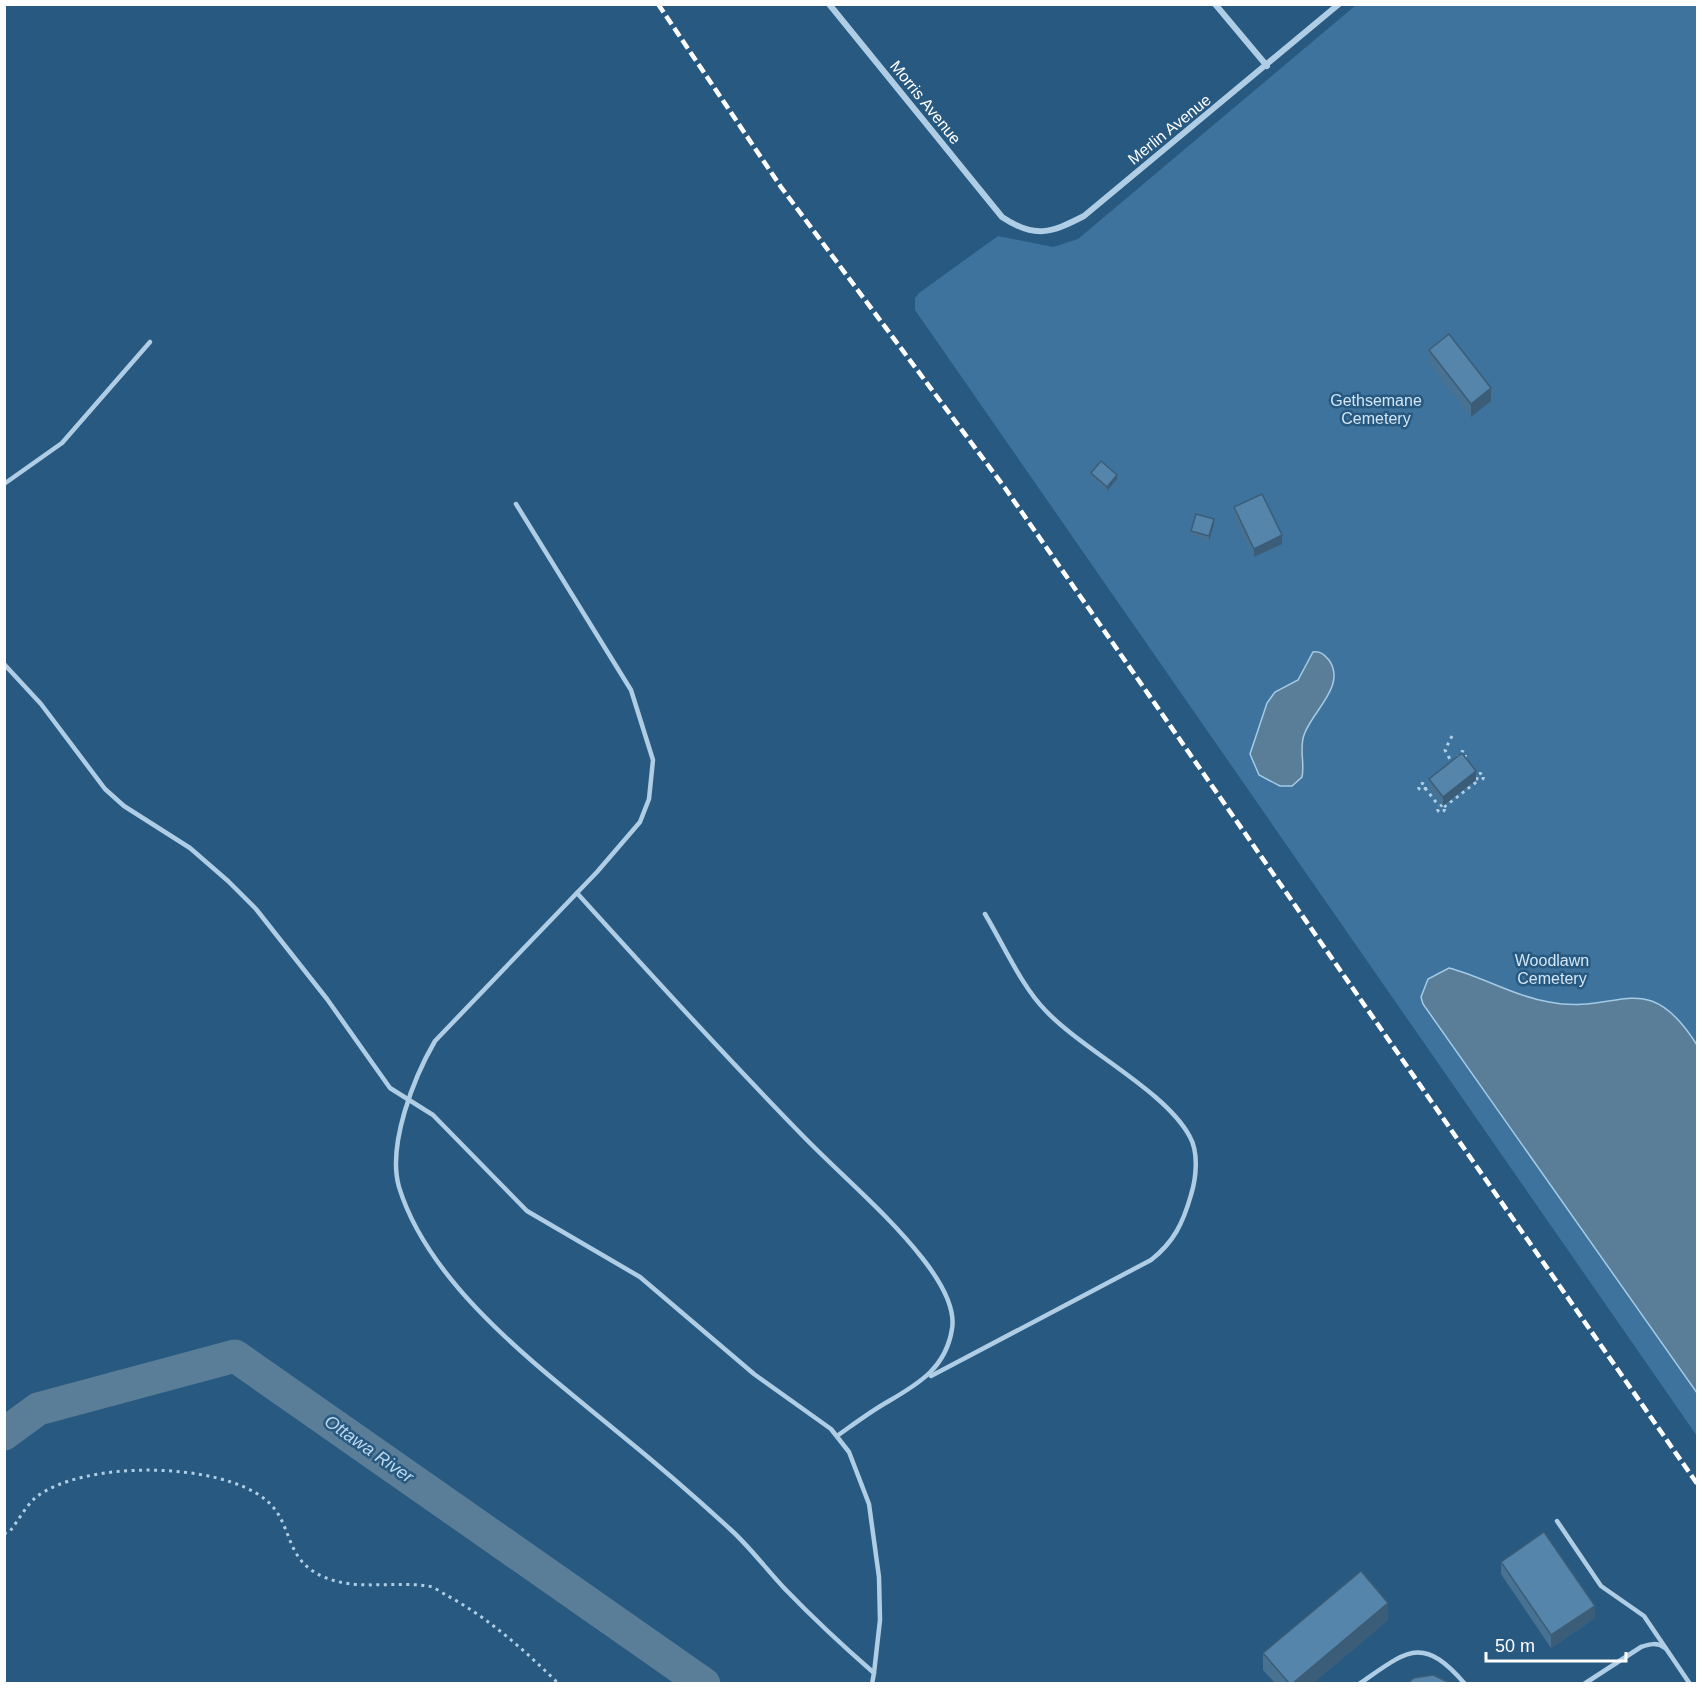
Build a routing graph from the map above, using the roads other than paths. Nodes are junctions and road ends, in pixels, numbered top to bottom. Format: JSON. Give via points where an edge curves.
{"nodes":[{"id":1,"x":829,"y":4,"type":"edge"},
{"id":2,"x":1215,"y":4,"type":"edge"},
{"id":3,"x":1339,"y":4,"type":"edge"},
{"id":4,"x":1267,"y":66,"type":"junction"},
{"id":5,"x":1002,"y":217,"type":"joint"},
{"id":6,"x":150,"y":342,"type":"dead end"},
{"id":7,"x":4,"y":484,"type":"edge"},
{"id":8,"x":516,"y":504,"type":"dead end"},
{"id":9,"x":4,"y":664,"type":"edge"},
{"id":10,"x":577,"y":893,"type":"junction"},
{"id":11,"x":985,"y":914,"type":"dead end"},
{"id":12,"x":409,"y":1099,"type":"junction"},
{"id":13,"x":927,"y":1377,"type":"junction"},
{"id":14,"x":837,"y":1436,"type":"junction"},
{"id":15,"x":1557,"y":1521,"type":"dead end"},
{"id":16,"x":1670,"y":1652,"type":"junction"},
{"id":17,"x":874,"y":1673,"type":"junction"},
{"id":18,"x":872,"y":1683,"type":"edge"},
{"id":19,"x":1359,"y":1683,"type":"edge"},
{"id":20,"x":1465,"y":1683,"type":"edge"},
{"id":21,"x":1584,"y":1683,"type":"edge"},
{"id":22,"x":1690,"y":1683,"type":"edge"}],
"edges":[{"from":1,"to":5,"type":"street","name":"Morris Avenue"},
{"from":2,"to":4,"type":"street"},
{"from":3,"to":4,"type":"street","name":"Merlin Avenue"},
{"from":4,"to":5,"type":"street","name":"Merlin Avenue","via":[[1084,216],[1051,230],[1030,233]]},
{"from":6,"to":7,"type":"lane","via":[[62,442]]},
{"from":8,"to":10,"type":"lane","via":[[631,690],[653,760],[649,799],[640,822]]},
{"from":9,"to":12,"type":"lane","via":[[41,704],[105,789],[124,806],[190,848],[249,902],[298,961],[390,1088]]},
{"from":10,"to":12,"type":"lane","via":[[435,1041],[421,1064]]},
{"from":10,"to":13,"type":"lane","via":[[804,1136],[899,1230],[924,1261],[941,1287],[953,1327],[947,1347]]},
{"from":11,"to":13,"type":"lane","via":[[1045,1010],[1162,1103],[1180,1122],[1193,1147],[1194,1186],[1183,1224],[1151,1260]]},
{"from":12,"to":14,"type":"lane","via":[[459,1138],[527,1211],[640,1277],[754,1374],[810,1412]]},
{"from":12,"to":17,"type":"lane","via":[[397,1158],[399,1185],[424,1243],[444,1271],[512,1342],[739,1537],[821,1626]]},
{"from":13,"to":14,"type":"lane"},
{"from":14,"to":17,"type":"lane","via":[[858,1472],[869,1504],[879,1577],[880,1620]]},
{"from":15,"to":16,"type":"lane","via":[[1601,1586],[1644,1616]]},
{"from":16,"to":21,"type":"lane","via":[[1660,1644],[1650,1644]]},
{"from":16,"to":22,"type":"lane"},
{"from":17,"to":18,"type":"lane"},
{"from":19,"to":20,"type":"lane","via":[[1391,1662],[1419,1652],[1443,1660]]}]}
